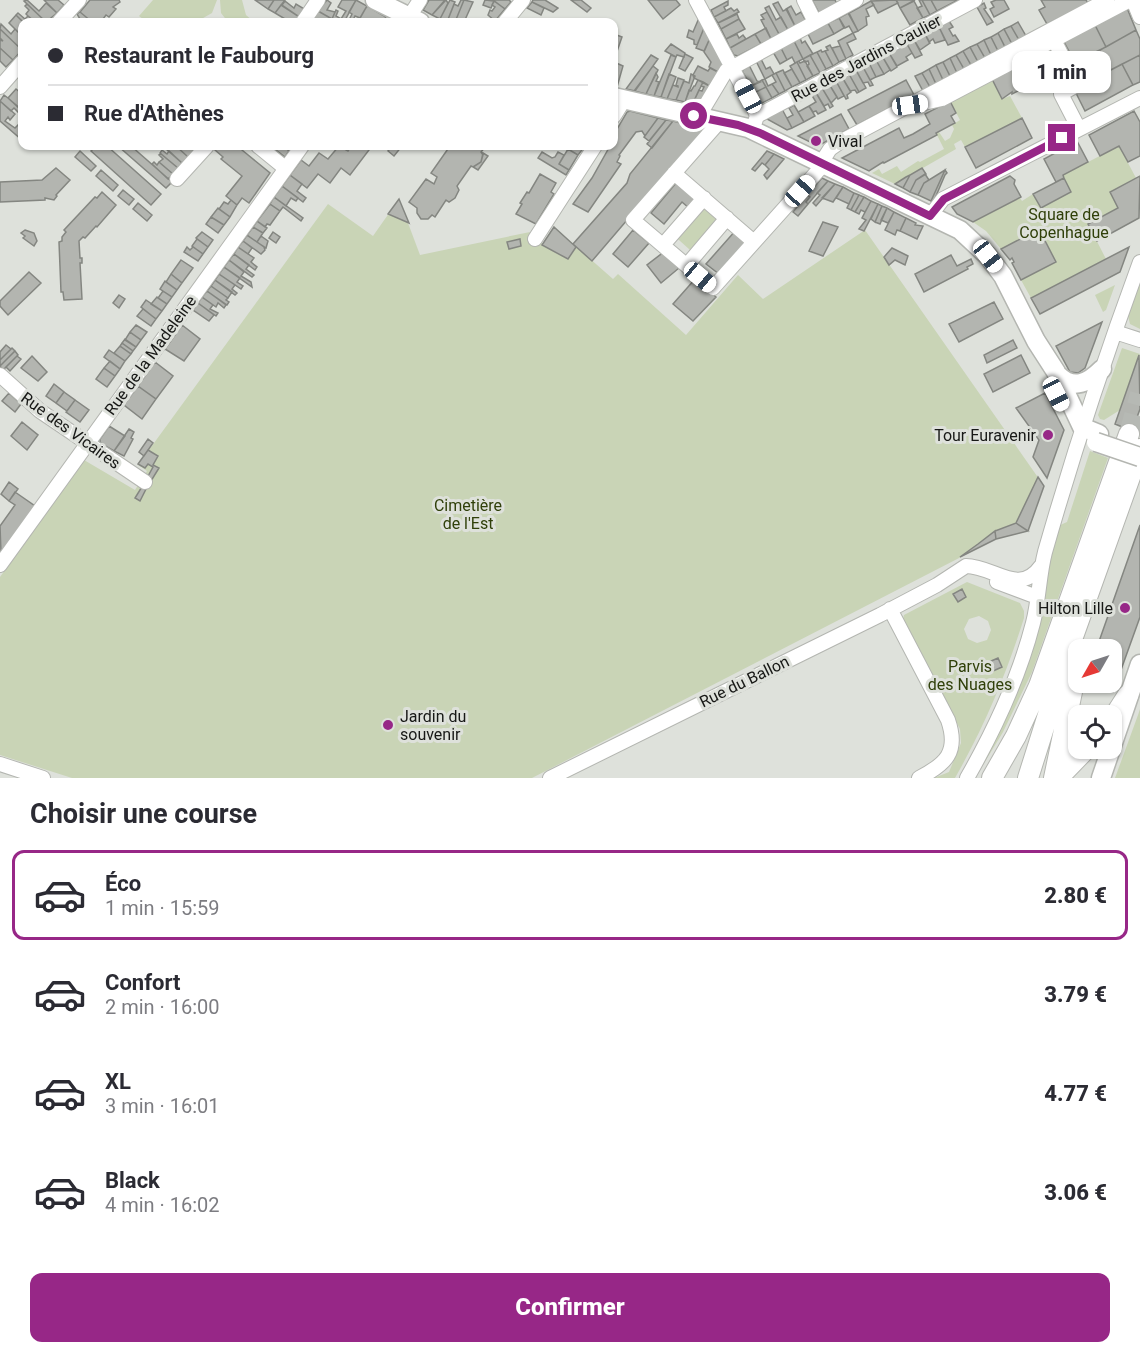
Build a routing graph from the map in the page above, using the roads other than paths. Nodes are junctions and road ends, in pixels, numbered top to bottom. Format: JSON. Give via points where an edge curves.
{"nodes":[{"id":1,"x":79,"y":0,"type":"edge"},
{"id":2,"x":318,"y":0,"type":"edge"},
{"id":3,"x":375,"y":0,"type":"edge"},
{"id":4,"x":420,"y":0,"type":"edge"},
{"id":5,"x":523,"y":0,"type":"edge"},
{"id":6,"x":696,"y":0,"type":"edge"},
{"id":7,"x":804,"y":0,"type":"edge"},
{"id":8,"x":856,"y":0,"type":"edge"},
{"id":9,"x":975,"y":0,"type":"edge"},
{"id":10,"x":1107,"y":0,"type":"edge"},
{"id":11,"x":1132,"y":0,"type":"edge"},
{"id":12,"x":1140,"y":17,"type":"edge"},
{"id":13,"x":63,"y":18,"type":"edge"},
{"id":14,"x":306,"y":18,"type":"edge"},
{"id":15,"x":402,"y":18,"type":"edge"},
{"id":16,"x":405,"y":18,"type":"edge"},
{"id":17,"x":509,"y":18,"type":"edge"},
{"id":18,"x":815,"y":22,"type":"junction"},
{"id":19,"x":1054,"y":40,"type":"junction"},
{"id":20,"x":18,"y":67,"type":"edge"},
{"id":21,"x":732,"y":67,"type":"junction"},
{"id":22,"x":0,"y":87,"type":"edge"},
{"id":23,"x":1140,"y":98,"type":"edge"},
{"id":24,"x":619,"y":99,"type":"edge"},
{"id":25,"x":910,"y":105,"type":"junction"},
{"id":26,"x":698,"y":106,"type":"dead end"},
{"id":27,"x":720,"y":121,"type":"junction"},
{"id":28,"x":754,"y":123,"type":"junction"},
{"id":29,"x":1079,"y":129,"type":"junction"},
{"id":30,"x":203,"y":150,"type":"edge"},
{"id":31,"x":263,"y":150,"type":"edge"},
{"id":32,"x":299,"y":150,"type":"edge"},
{"id":33,"x":592,"y":150,"type":"edge"},
{"id":34,"x":822,"y":163,"type":"junction"},
{"id":35,"x":285,"y":168,"type":"junction"},
{"id":36,"x":674,"y":173,"type":"junction"},
{"id":37,"x":177,"y":179,"type":"dead end"},
{"id":38,"x":704,"y":198,"type":"junction"},
{"id":39,"x":930,"y":216,"type":"junction"},
{"id":40,"x":728,"y":218,"type":"junction"},
{"id":41,"x":535,"y":239,"type":"dead end"},
{"id":42,"x":754,"y":242,"type":"junction"},
{"id":43,"x":663,"y":245,"type":"junction"},
{"id":44,"x":1140,"y":262,"type":"edge"},
{"id":45,"x":687,"y":265,"type":"junction"},
{"id":46,"x":1115,"y":332,"type":"junction"},
{"id":47,"x":1137,"y":339,"type":"edge"},
{"id":48,"x":1036,"y":341,"type":"junction"},
{"id":49,"x":1102,"y":369,"type":"junction"},
{"id":50,"x":0,"y":375,"type":"edge"},
{"id":51,"x":1058,"y":375,"type":"junction"},
{"id":52,"x":1089,"y":435,"type":"junction"},
{"id":53,"x":87,"y":444,"type":"junction"},
{"id":54,"x":1136,"y":444,"type":"edge"},
{"id":55,"x":1136,"y":466,"type":"edge"},
{"id":56,"x":145,"y":482,"type":"dead end"},
{"id":57,"x":0,"y":565,"type":"edge"},
{"id":58,"x":1041,"y":566,"type":"junction"},
{"id":59,"x":937,"y":585,"type":"junction"},
{"id":60,"x":1072,"y":596,"type":"junction"},
{"id":61,"x":1037,"y":597,"type":"junction"},
{"id":62,"x":890,"y":609,"type":"junction"},
{"id":63,"x":1085,"y":639,"type":"edge"},
{"id":64,"x":1140,"y":664,"type":"edge"},
{"id":65,"x":1072,"y":693,"type":"edge"},
{"id":66,"x":1128,"y":695,"type":"junction"},
{"id":67,"x":1122,"y":705,"type":"edge"},
{"id":68,"x":1077,"y":759,"type":"edge"},
{"id":69,"x":0,"y":764,"type":"edge"},
{"id":70,"x":43,"y":778,"type":"edge"},
{"id":71,"x":550,"y":778,"type":"edge"},
{"id":72,"x":919,"y":778,"type":"edge"},
{"id":73,"x":968,"y":778,"type":"edge"},
{"id":74,"x":978,"y":778,"type":"edge"},
{"id":75,"x":992,"y":778,"type":"edge"},
{"id":76,"x":1028,"y":778,"type":"edge"},
{"id":77,"x":1056,"y":778,"type":"edge"},
{"id":78,"x":1101,"y":778,"type":"edge"}],
"edges":[{"from":1,"to":13,"type":"street"},
{"from":2,"to":14,"type":"street"},
{"from":3,"to":15,"type":"main road"},
{"from":4,"to":16,"type":"street"},
{"from":5,"to":17,"type":"street"},
{"from":6,"to":21,"type":"street"},
{"from":7,"to":18,"type":"street"},
{"from":8,"to":18,"type":"street"},
{"from":9,"to":28,"type":"street","name":"Rue des Jardins Caulier"},
{"from":10,"to":25,"type":"street"},
{"from":11,"to":12,"type":"street"},
{"from":11,"to":19,"type":"street"},
{"from":18,"to":21,"type":"street"},
{"from":19,"to":25,"type":"street","via":[[942,99]]},
{"from":19,"to":29,"type":"street","via":[[1077,85],[1061,94]]},
{"from":20,"to":22,"type":"street"},
{"from":21,"to":26,"type":"street","via":[[726,70],[705,106]]},
{"from":21,"to":28,"type":"street"},
{"from":23,"to":29,"type":"street"},
{"from":24,"to":27,"type":"main road"},
{"from":25,"to":34,"type":"street","via":[[834,146]]},
{"from":27,"to":28,"type":"main road"},
{"from":27,"to":36,"type":"street"},
{"from":28,"to":34,"type":"main road"},
{"from":29,"to":39,"type":"street","via":[[944,199]]},
{"from":30,"to":37,"type":"street"},
{"from":31,"to":35,"type":"street"},
{"from":32,"to":35,"type":"street","name":"Rue de la Madeleine"},
{"from":33,"to":41,"type":"street"},
{"from":34,"to":39,"type":"main road"},
{"from":34,"to":42,"type":"street"},
{"from":35,"to":53,"type":"street","name":"Rue de la Madeleine"},
{"from":36,"to":38,"type":"street"},
{"from":36,"to":43,"type":"street","via":[[633,220]]},
{"from":38,"to":40,"type":"street"},
{"from":38,"to":43,"type":"street"},
{"from":39,"to":48,"type":"main road","via":[[960,230],[988,256]]},
{"from":40,"to":42,"type":"street"},
{"from":40,"to":45,"type":"street"},
{"from":42,"to":45,"type":"street","via":[[713,288]]},
{"from":43,"to":45,"type":"street"},
{"from":44,"to":46,"type":"street"},
{"from":46,"to":47,"type":"street"},
{"from":46,"to":49,"type":"street"},
{"from":48,"to":51,"type":"main road"},
{"from":48,"to":52,"type":"main road","via":[[1050,383],[1072,428]]},
{"from":49,"to":51,"type":"main road","via":[[1081,384],[1067,382]]},
{"from":49,"to":52,"type":"street"},
{"from":50,"to":53,"type":"street","name":"Rue des Vicaires"},
{"from":51,"to":52,"type":"main road"},
{"from":52,"to":54,"type":"main road"},
{"from":52,"to":55,"type":"main road","bridge":true},
{"from":52,"to":58,"type":"street"},
{"from":53,"to":56,"type":"street","name":"Rue des Vicaires"},
{"from":53,"to":57,"type":"street","name":"Rue de la Madeleine"},
{"from":54,"to":55,"type":"highway"},
{"from":54,"to":60,"type":"highway"},
{"from":55,"to":63,"type":"highway"},
{"from":55,"to":76,"type":"highway","via":[[1070,645]]},
{"from":58,"to":59,"type":"street","name":"Rue du Ballon","via":[[1023,580],[966,566]]},
{"from":58,"to":61,"type":"street"},
{"from":59,"to":61,"type":"street","name":"Rue du Ballon","via":[[970,573]]},
{"from":59,"to":62,"type":"street","name":"Rue du Ballon"},
{"from":60,"to":74,"type":"highway","via":[[1009,728]]},
{"from":60,"to":75,"type":"highway","via":[[1035,695]]},
{"from":61,"to":73,"type":"street","via":[[1012,687]]},
{"from":62,"to":71,"type":"street","name":"Rue du Ballon"},
{"from":62,"to":72,"type":"street","via":[[951,730],[952,745],[947,758]]},
{"from":64,"to":66,"type":"main road"},
{"from":65,"to":77,"type":"highway"},
{"from":66,"to":67,"type":"highway"},
{"from":66,"to":78,"type":"main road"},
{"from":68,"to":77,"type":"highway"},
{"from":69,"to":70,"type":"street"}]}
